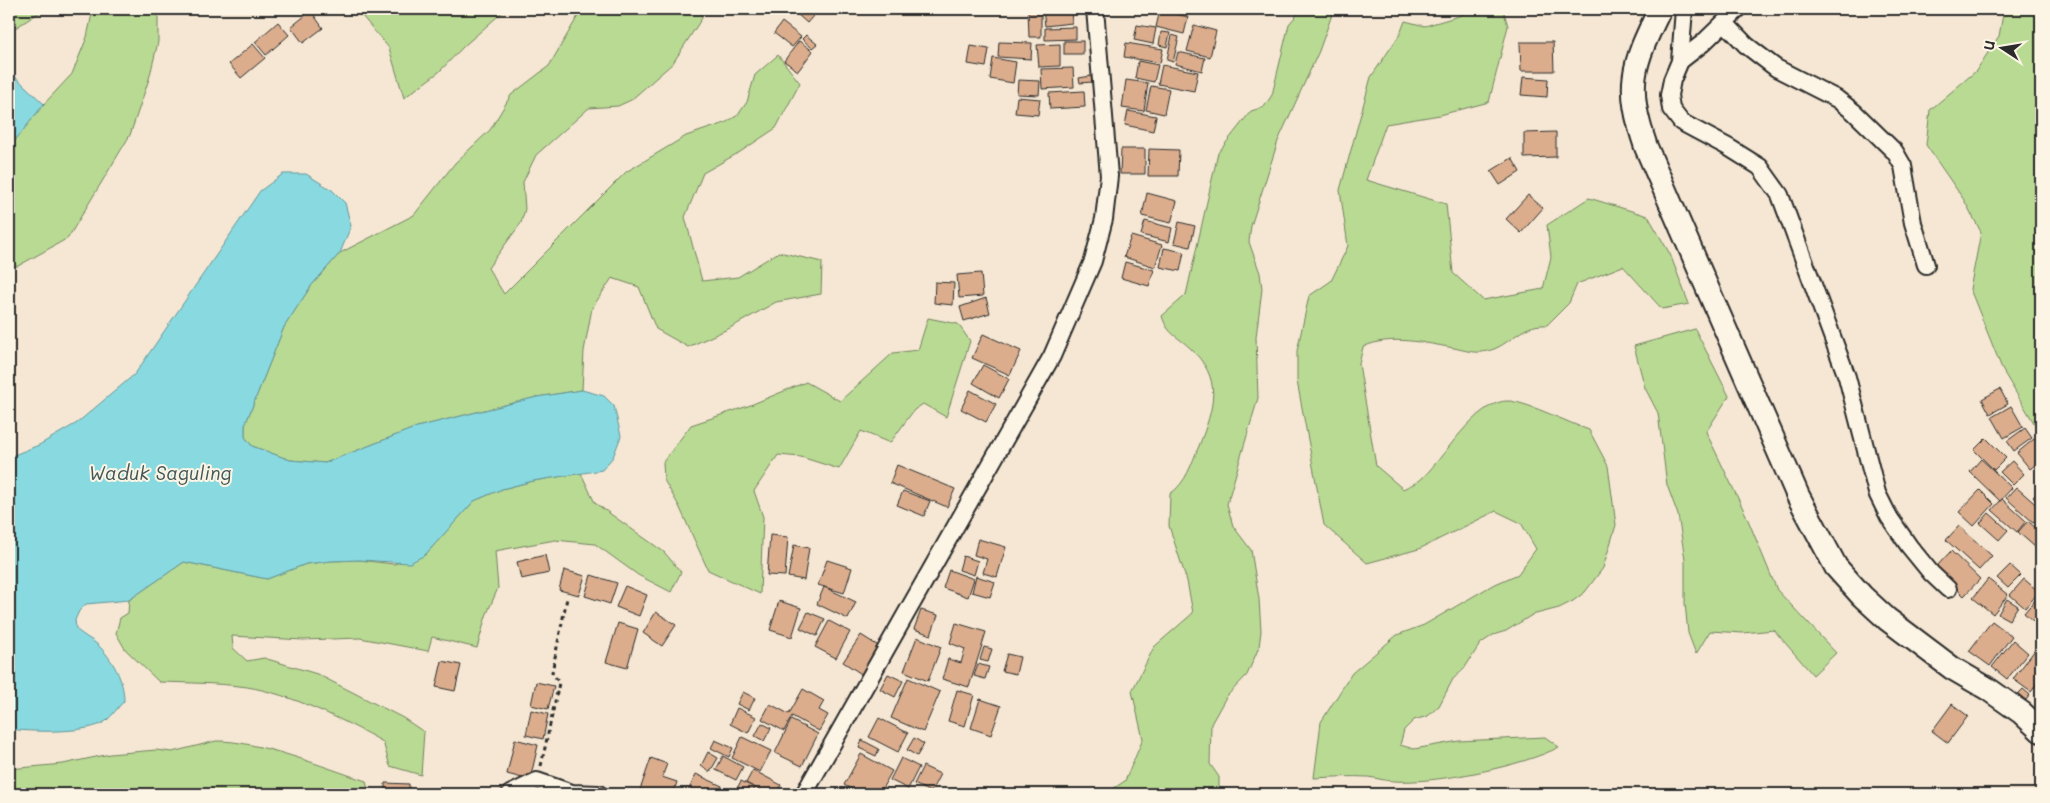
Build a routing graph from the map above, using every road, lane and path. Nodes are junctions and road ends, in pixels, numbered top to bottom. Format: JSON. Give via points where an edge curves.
{"nodes":[{"id":1,"x":1095,"y":9,"type":"edge"},
{"id":2,"x":1660,"y":9,"type":"edge"},
{"id":3,"x":1684,"y":9,"type":"edge"},
{"id":4,"x":1738,"y":9,"type":"edge"},
{"id":5,"x":1725,"y":23,"type":"junction"},
{"id":6,"x":1680,"y":61,"type":"junction"},
{"id":7,"x":1926,"y":265,"type":"dead end"},
{"id":8,"x":1948,"y":588,"type":"dead end"},
{"id":9,"x":567,"y":598,"type":"dead end"},
{"id":10,"x":2041,"y":731,"type":"edge"},
{"id":11,"x":537,"y":782,"type":"junction"},
{"id":12,"x":510,"y":794,"type":"edge"},
{"id":13,"x":599,"y":794,"type":"edge"},
{"id":14,"x":804,"y":794,"type":"edge"}],
"edges":[{"from":1,"to":14,"type":"street","via":[[1109,176],[1104,219],[1093,262],[1052,356]]},
{"from":2,"to":10,"type":"main road","via":[[1635,63],[1633,90],[1637,121],[1798,496],[1817,533],[1836,567],[1886,619],[1952,668],[2015,708]]},
{"from":3,"to":6,"type":"street"},
{"from":4,"to":5,"type":"street"},
{"from":5,"to":6,"type":"street"},
{"from":5,"to":7,"type":"street","via":[[1746,45],[1776,68],[1837,99],[1895,152],[1903,166],[1913,223]]},
{"from":6,"to":8,"type":"street","via":[[1669,94],[1671,109],[1681,122],[1760,167],[1780,195],[1847,377],[1877,493],[1909,546]]},
{"from":9,"to":11,"type":"path","via":[[552,672],[559,683]]},
{"from":11,"to":12,"type":"street"},
{"from":11,"to":13,"type":"street","via":[[572,793]]}]}
